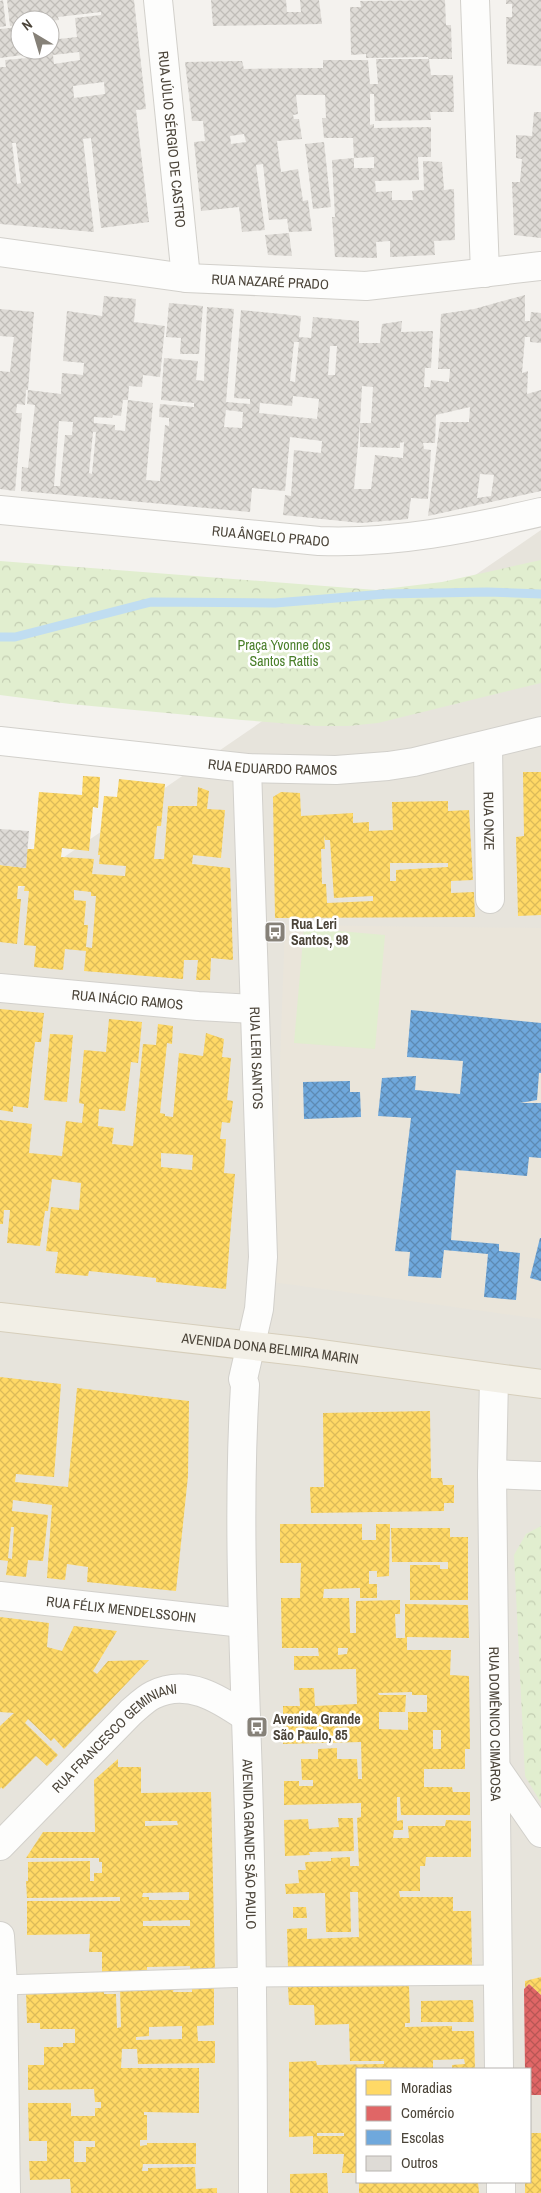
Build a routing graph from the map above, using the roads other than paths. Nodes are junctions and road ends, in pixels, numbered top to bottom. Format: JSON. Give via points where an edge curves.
{"nodes":[{"id":1,"x":158,"y":0,"type":"edge"},
{"id":2,"x":475,"y":0,"type":"edge"},
{"id":3,"x":0,"y":252,"type":"edge"},
{"id":4,"x":541,"y":266,"type":"edge"},
{"id":5,"x":485,"y":274,"type":"junction"},
{"id":6,"x":186,"y":278,"type":"junction"},
{"id":7,"x":0,"y":510,"type":"edge"},
{"id":8,"x":541,"y":512,"type":"edge"},
{"id":9,"x":541,"y":731,"type":"edge"},
{"id":10,"x":0,"y":741,"type":"edge"},
{"id":11,"x":488,"y":744,"type":"junction"},
{"id":12,"x":247,"y":768,"type":"junction"},
{"id":13,"x":490,"y":899,"type":"dead end"},
{"id":14,"x":0,"y":988,"type":"edge"},
{"id":15,"x":254,"y":1009,"type":"junction"},
{"id":16,"x":0,"y":1317,"type":"edge"},
{"id":17,"x":250,"y":1346,"type":"junction"},
{"id":18,"x":494,"y":1378,"type":"junction"},
{"id":19,"x":541,"y":1384,"type":"edge"},
{"id":20,"x":492,"y":1474,"type":"junction"},
{"id":21,"x":541,"y":1476,"type":"edge"},
{"id":22,"x":0,"y":1596,"type":"edge"},
{"id":23,"x":243,"y":1623,"type":"junction"},
{"id":24,"x":246,"y":1717,"type":"junction"},
{"id":25,"x":496,"y":1768,"type":"junction"},
{"id":26,"x":541,"y":1833,"type":"edge"},
{"id":27,"x":0,"y":1846,"type":"edge"},
{"id":28,"x":0,"y":1936,"type":"edge"},
{"id":29,"x":498,"y":1975,"type":"junction"},
{"id":30,"x":252,"y":1977,"type":"junction"},
{"id":31,"x":3,"y":1984,"type":"junction"},
{"id":32,"x":499,"y":2068,"type":"edge"},
{"id":33,"x":6,"y":2193,"type":"edge"},
{"id":34,"x":253,"y":2193,"type":"edge"}],
"edges":[{"from":1,"to":6,"type":"street","name":"RUA JÚLIO SÉRGIO DE CASTRO"},
{"from":2,"to":5,"type":"street"},
{"from":3,"to":6,"type":"street","name":"RUA NAZARÉ PRADO"},
{"from":4,"to":5,"type":"street","name":"RUA NAZARÉ PRADO"},
{"from":5,"to":6,"type":"street","name":"RUA NAZARÉ PRADO","via":[[366,286]]},
{"from":7,"to":8,"type":"street","name":"RUA ÂNGELO PRADO","via":[[355,542],[422,535]]},
{"from":9,"to":11,"type":"street","name":"RUA EDUARDO RAMOS"},
{"from":10,"to":12,"type":"street","name":"RUA EDUARDO RAMOS"},
{"from":11,"to":12,"type":"street","name":"RUA EDUARDO RAMOS","via":[[388,766],[336,770]]},
{"from":11,"to":13,"type":"street","name":"RUA ONZE"},
{"from":12,"to":15,"type":"street","name":"RUA LERI SANTOS"},
{"from":14,"to":15,"type":"street","name":"RUA INÁCIO RAMOS"},
{"from":15,"to":17,"type":"street","name":"RUA LERI SANTOS","via":[[262,1257],[259,1309]]},
{"from":16,"to":17,"type":"main road","name":"AVENIDA DONA BELMIRA MARIN"},
{"from":17,"to":18,"type":"main road","name":"AVENIDA DONA BELMIRA MARIN"},
{"from":17,"to":23,"type":"street","name":"AVENIDA GRANDE SÃO PAULO","via":[[243,1379],[241,1451]]},
{"from":18,"to":19,"type":"main road","name":"AVENIDA DONA BELMIRA MARIN"},
{"from":18,"to":20,"type":"street","name":"RUA DOMÊNICO CIMAROSA"},
{"from":20,"to":21,"type":"street"},
{"from":20,"to":25,"type":"street","name":"RUA DOMÊNICO CIMAROSA"},
{"from":22,"to":23,"type":"street","name":"RUA FÉLIX MENDELSSOHN"},
{"from":23,"to":24,"type":"street","name":"AVENIDA GRANDE SÃO PAULO"},
{"from":24,"to":27,"type":"street","name":"RUA FRANCESCO GEMINIANI","via":[[193,1689],[174,1687],[152,1695],[131,1712]]},
{"from":24,"to":30,"type":"street","name":"AVENIDA GRANDE SÃO PAULO"},
{"from":25,"to":26,"type":"street"},
{"from":25,"to":29,"type":"street","name":"RUA DOMÊNICO CIMAROSA"},
{"from":28,"to":31,"type":"street"},
{"from":29,"to":30,"type":"lane"},
{"from":29,"to":32,"type":"street","name":"RUA DOMÊNICO CIMAROSA"},
{"from":30,"to":31,"type":"lane"},
{"from":30,"to":34,"type":"street","name":"AVENIDA GRANDE SÃO PAULO"},
{"from":31,"to":33,"type":"street"}]}
